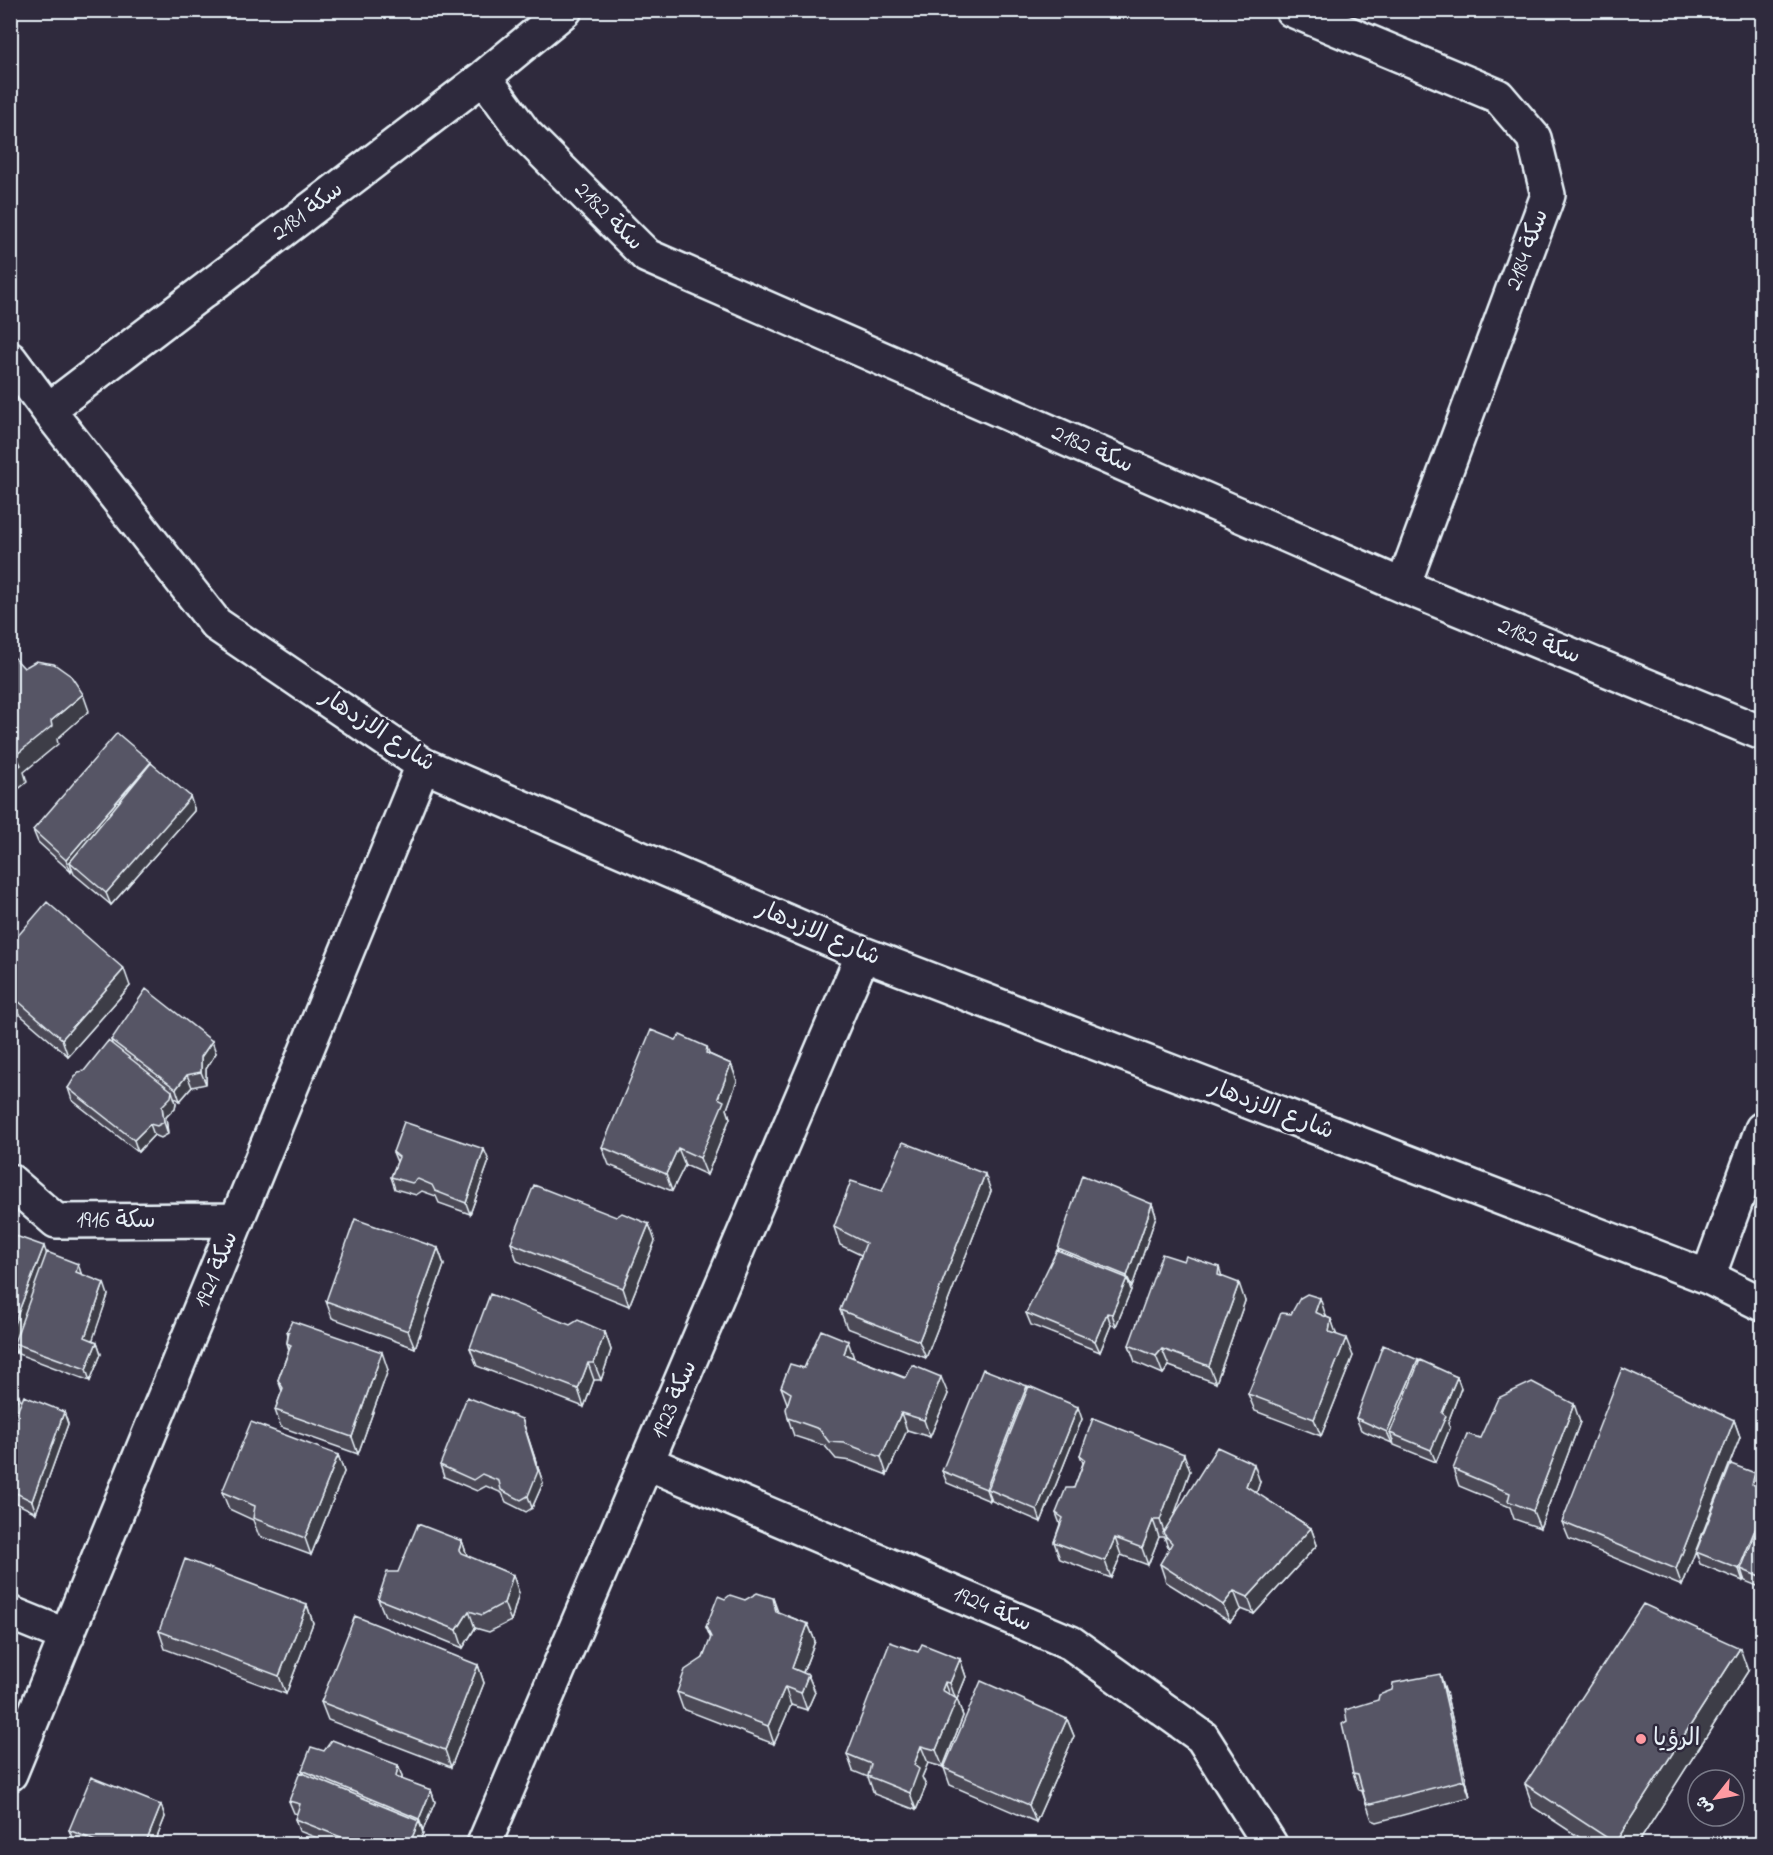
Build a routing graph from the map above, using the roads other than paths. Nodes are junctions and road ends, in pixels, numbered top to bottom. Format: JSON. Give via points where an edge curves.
{"nodes":[{"id":1,"x":565,"y":10,"type":"edge"},
{"id":2,"x":1292,"y":10,"type":"edge"},
{"id":3,"x":484,"y":77,"type":"junction"},
{"id":4,"x":10,"y":359,"type":"edge"},
{"id":5,"x":48,"y":410,"type":"junction"},
{"id":6,"x":1404,"y":586,"type":"junction"},
{"id":7,"x":1762,"y":733,"type":"edge"},
{"id":8,"x":423,"y":765,"type":"junction"},
{"id":9,"x":863,"y":954,"type":"junction"},
{"id":10,"x":1762,"y":1129,"type":"edge"},
{"id":11,"x":10,"y":1181,"type":"edge"},
{"id":12,"x":237,"y":1220,"type":"junction"},
{"id":13,"x":1708,"y":1277,"type":"junction"},
{"id":14,"x":1762,"y":1304,"type":"edge"},
{"id":15,"x":648,"y":1463,"type":"junction"},
{"id":16,"x":10,"y":1613,"type":"edge"},
{"id":17,"x":67,"y":1636,"type":"junction"},
{"id":18,"x":10,"y":1774,"type":"edge"},
{"id":19,"x":484,"y":1845,"type":"edge"},
{"id":20,"x":1270,"y":1845,"type":"edge"}],
"edges":[{"from":1,"to":3,"type":"street","name":"سكة 2181"},
{"from":2,"to":6,"type":"street","name":"سكة 2184","via":[[1498,96],[1534,138],[1548,195]]},
{"from":3,"to":5,"type":"street","name":"سكة 2181"},
{"from":3,"to":6,"type":"street","name":"سكة 2182","via":[[525,134],[646,256]]},
{"from":4,"to":5,"type":"street","name":"شارع الازدهار"},
{"from":5,"to":8,"type":"street","name":"شارع الازدهار","via":[[216,624]]},
{"from":6,"to":7,"type":"street","name":"سكة 2182"},
{"from":8,"to":9,"type":"street","name":"شارع الازدهار"},
{"from":8,"to":12,"type":"street","name":"سكة 1921"},
{"from":9,"to":13,"type":"street","name":"شارع الازدهار"},
{"from":9,"to":15,"type":"street","name":"سكة 1923"},
{"from":10,"to":13,"type":"street"},
{"from":11,"to":12,"type":"street","name":"سكة 1916","via":[[56,1221]]},
{"from":12,"to":17,"type":"street","name":"سكة 1921"},
{"from":13,"to":14,"type":"street","name":"شارع الازدهار"},
{"from":15,"to":19,"type":"street","name":"سكة 1923"},
{"from":15,"to":20,"type":"street","name":"سكة 1924","via":[[1071,1643],[1202,1737]]},
{"from":16,"to":17,"type":"street"},
{"from":17,"to":18,"type":"street","name":"سكة 1921"}]}
